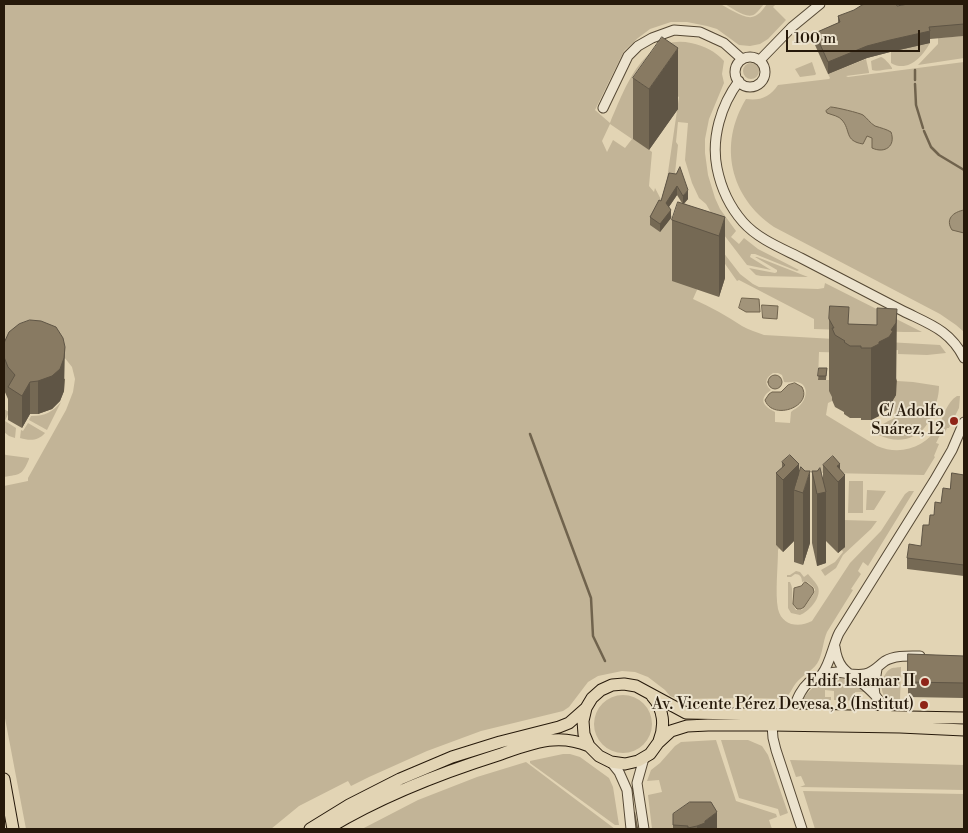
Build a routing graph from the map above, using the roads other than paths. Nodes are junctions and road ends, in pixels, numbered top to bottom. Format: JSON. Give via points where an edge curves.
{"nodes":[{"id":1,"x":820,"y":4,"type":"edge"},
{"id":2,"x":742,"y":60,"type":"junction"},
{"id":3,"x":760,"y":60,"type":"junction"},
{"id":4,"x":739,"y":81,"type":"junction"},
{"id":5,"x":603,"y":108,"type":"dead end"},
{"id":6,"x":964,"y":358,"type":"edge"},
{"id":7,"x":964,"y":422,"type":"edge"},
{"id":8,"x":835,"y":642,"type":"junction"},
{"id":9,"x":925,"y":656,"type":"edge"},
{"id":10,"x":877,"y":669,"type":"junction"},
{"id":11,"x":848,"y":674,"type":"junction"},
{"id":12,"x":821,"y":675,"type":"junction"},
{"id":13,"x":647,"y":692,"type":"junction"},
{"id":14,"x":875,"y":695,"type":"junction"},
{"id":15,"x":586,"y":708,"type":"junction"},
{"id":16,"x":791,"y":714,"type":"junction"},
{"id":17,"x":889,"y":717,"type":"junction"},
{"id":18,"x":964,"y":718,"type":"edge"},
{"id":19,"x":772,"y":725,"type":"junction"},
{"id":20,"x":964,"y":730,"type":"edge"},
{"id":21,"x":658,"y":743,"type":"junction"},
{"id":22,"x":590,"y":746,"type":"junction"},
{"id":23,"x":644,"y":758,"type":"junction"},
{"id":24,"x":611,"y":762,"type":"junction"},
{"id":25,"x":4,"y":779,"type":"edge"},
{"id":26,"x":13,"y":829,"type":"edge"},
{"id":27,"x":310,"y":829,"type":"edge"},
{"id":28,"x":327,"y":829,"type":"edge"},
{"id":29,"x":632,"y":829,"type":"edge"},
{"id":30,"x":644,"y":829,"type":"edge"},
{"id":31,"x":802,"y":829,"type":"edge"}],
"edges":[{"from":1,"to":3,"type":"street"},
{"from":2,"to":3,"type":"street","via":[[751,57]]},
{"from":2,"to":4,"type":"street","via":[[735,72]]},
{"from":2,"to":5,"type":"street","via":[[724,43],[700,32],[674,30],[652,38],[628,56]]},
{"from":3,"to":4,"type":"street","via":[[765,68],[761,82],[752,86]]},
{"from":4,"to":6,"type":"street","via":[[721,116],[715,151],[720,183],[744,223],[773,244],[937,327],[954,341]]},
{"from":7,"to":8,"type":"street","via":[[934,481]]},
{"from":8,"to":11,"type":"street","via":[[836,657]]},
{"from":8,"to":12,"type":"street"},
{"from":9,"to":10,"type":"street","via":[[891,658]]},
{"from":10,"to":11,"type":"street","via":[[867,674]]},
{"from":10,"to":14,"type":"street"},
{"from":11,"to":12,"type":"street"},
{"from":11,"to":14,"type":"street"},
{"from":12,"to":16,"type":"street","via":[[802,688]]},
{"from":13,"to":15,"type":"main road","via":[[636,686],[612,685],[592,698]]},
{"from":13,"to":16,"type":"main road","via":[[686,713]]},
{"from":13,"to":21,"type":"main road","via":[[661,710],[662,732]]},
{"from":14,"to":17,"type":"street"},
{"from":15,"to":22,"type":"main road","via":[[583,728]]},
{"from":15,"to":27,"type":"main road","via":[[559,727],[460,755],[400,779]]},
{"from":16,"to":17,"type":"main road"},
{"from":17,"to":18,"type":"main road"},
{"from":19,"to":20,"type":"main road"},
{"from":19,"to":21,"type":"main road","via":[[687,726],[672,731]]},
{"from":19,"to":31,"type":"street","via":[[776,750]]},
{"from":21,"to":23,"type":"main road"},
{"from":22,"to":24,"type":"main road"},
{"from":22,"to":28,"type":"main road","via":[[575,741],[551,740],[455,768],[388,796]]},
{"from":23,"to":24,"type":"main road","via":[[625,764]]},
{"from":23,"to":30,"type":"street","via":[[637,783]]},
{"from":24,"to":29,"type":"street","via":[[627,790]]},
{"from":25,"to":26,"type":"main road"}]}
